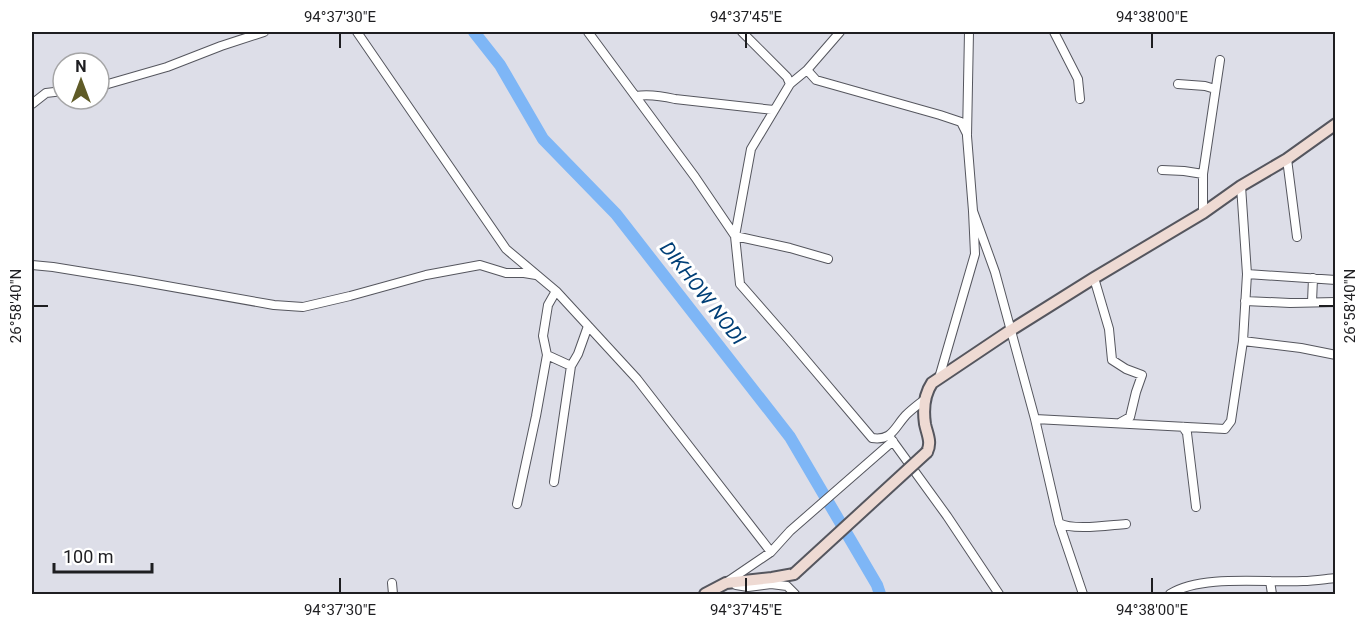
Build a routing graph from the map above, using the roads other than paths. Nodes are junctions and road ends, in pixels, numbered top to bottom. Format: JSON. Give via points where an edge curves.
{"nodes":[{"id":1,"x":264,"y":32,"type":"edge"},
{"id":2,"x":357,"y":32,"type":"edge"},
{"id":3,"x":588,"y":32,"type":"edge"},
{"id":4,"x":742,"y":32,"type":"edge"},
{"id":5,"x":840,"y":32,"type":"edge"},
{"id":6,"x":969,"y":32,"type":"edge"},
{"id":7,"x":1054,"y":32,"type":"edge"},
{"id":8,"x":1220,"y":60,"type":"dead end"},
{"id":9,"x":807,"y":70,"type":"junction"},
{"id":10,"x":111,"y":83,"type":"edge"},
{"id":11,"x":790,"y":84,"type":"junction"},
{"id":12,"x":1178,"y":84,"type":"dead end"},
{"id":13,"x":1215,"y":89,"type":"junction"},
{"id":14,"x":51,"y":92,"type":"edge"},
{"id":15,"x":636,"y":96,"type":"junction"},
{"id":16,"x":1080,"y":99,"type":"dead end"},
{"id":17,"x":32,"y":104,"type":"edge"},
{"id":18,"x":774,"y":110,"type":"junction"},
{"id":19,"x":1335,"y":124,"type":"edge"},
{"id":20,"x":967,"y":136,"type":"junction"},
{"id":21,"x":1287,"y":159,"type":"junction"},
{"id":22,"x":1162,"y":170,"type":"dead end"},
{"id":23,"x":1203,"y":174,"type":"junction"},
{"id":24,"x":1241,"y":186,"type":"junction"},
{"id":25,"x":974,"y":211,"type":"junction"},
{"id":26,"x":1203,"y":213,"type":"junction"},
{"id":27,"x":735,"y":236,"type":"junction"},
{"id":28,"x":1297,"y":237,"type":"dead end"},
{"id":29,"x":828,"y":259,"type":"dead end"},
{"id":30,"x":32,"y":265,"type":"edge"},
{"id":31,"x":1247,"y":274,"type":"junction"},
{"id":32,"x":538,"y":275,"type":"junction"},
{"id":33,"x":1094,"y":278,"type":"junction"},
{"id":34,"x":1313,"y":278,"type":"junction"},
{"id":35,"x":1335,"y":280,"type":"edge"},
{"id":36,"x":556,"y":291,"type":"junction"},
{"id":37,"x":1245,"y":301,"type":"junction"},
{"id":38,"x":1312,"y":302,"type":"junction"},
{"id":39,"x":1335,"y":302,"type":"edge"},
{"id":40,"x":588,"y":326,"type":"junction"},
{"id":41,"x":1011,"y":330,"type":"junction"},
{"id":42,"x":1243,"y":341,"type":"junction"},
{"id":43,"x":547,"y":355,"type":"junction"},
{"id":44,"x":1335,"y":355,"type":"edge"},
{"id":45,"x":571,"y":366,"type":"junction"},
{"id":46,"x":938,"y":379,"type":"junction"},
{"id":47,"x":925,"y":399,"type":"junction"},
{"id":48,"x":1035,"y":419,"type":"junction"},
{"id":49,"x":1120,"y":422,"type":"junction"},
{"id":50,"x":1183,"y":427,"type":"junction"},
{"id":51,"x":889,"y":441,"type":"junction"},
{"id":52,"x":554,"y":482,"type":"dead end"},
{"id":53,"x":517,"y":504,"type":"dead end"},
{"id":54,"x":1196,"y":507,"type":"dead end"},
{"id":55,"x":1059,"y":523,"type":"junction"},
{"id":56,"x":1126,"y":524,"type":"dead end"},
{"id":57,"x":771,"y":552,"type":"junction"},
{"id":58,"x":1335,"y":578,"type":"edge"},
{"id":59,"x":1270,"y":580,"type":"junction"},
{"id":60,"x":393,"y":583,"type":"dead end"},
{"id":61,"x":726,"y":583,"type":"junction"},
{"id":62,"x":393,"y":594,"type":"edge"},
{"id":63,"x":705,"y":594,"type":"edge"},
{"id":64,"x":795,"y":594,"type":"edge"},
{"id":65,"x":999,"y":594,"type":"edge"},
{"id":66,"x":1083,"y":594,"type":"edge"},
{"id":67,"x":1170,"y":594,"type":"edge"},
{"id":68,"x":1272,"y":594,"type":"edge"}],
"edges":[{"from":1,"to":10,"type":"street"},
{"from":2,"to":32,"type":"street","via":[[506,249]]},
{"from":3,"to":15,"type":"street"},
{"from":4,"to":11,"type":"street"},
{"from":5,"to":9,"type":"street"},
{"from":6,"to":20,"type":"street"},
{"from":7,"to":16,"type":"street","via":[[1078,79]]},
{"from":8,"to":13,"type":"street"},
{"from":9,"to":11,"type":"street"},
{"from":9,"to":20,"type":"street","via":[[816,80],[961,122]]},
{"from":11,"to":18,"type":"street"},
{"from":12,"to":13,"type":"street"},
{"from":13,"to":23,"type":"street"},
{"from":14,"to":17,"type":"street"},
{"from":15,"to":18,"type":"street"},
{"from":15,"to":27,"type":"street"},
{"from":18,"to":27,"type":"street","via":[[751,149]]},
{"from":19,"to":21,"type":"main road"},
{"from":20,"to":25,"type":"street"},
{"from":21,"to":24,"type":"main road"},
{"from":21,"to":28,"type":"street"},
{"from":22,"to":23,"type":"street"},
{"from":23,"to":26,"type":"street"},
{"from":24,"to":26,"type":"main road"},
{"from":24,"to":31,"type":"street"},
{"from":25,"to":41,"type":"street"},
{"from":25,"to":46,"type":"street","via":[[975,254]]},
{"from":26,"to":33,"type":"main road"},
{"from":27,"to":29,"type":"street"},
{"from":27,"to":51,"type":"street","via":[[740,284],[872,438]]},
{"from":30,"to":32,"type":"street","via":[[303,307],[426,274],[480,265],[506,273]]},
{"from":31,"to":34,"type":"street"},
{"from":31,"to":37,"type":"street"},
{"from":32,"to":36,"type":"street"},
{"from":33,"to":41,"type":"main road"},
{"from":33,"to":49,"type":"street","via":[[1109,329],[1112,360],[1142,375],[1130,417]]},
{"from":34,"to":35,"type":"street"},
{"from":34,"to":38,"type":"street"},
{"from":36,"to":40,"type":"street"},
{"from":36,"to":43,"type":"street","via":[[548,305],[543,336]]},
{"from":37,"to":38,"type":"street"},
{"from":37,"to":42,"type":"street"},
{"from":38,"to":39,"type":"street"},
{"from":40,"to":45,"type":"street"},
{"from":40,"to":57,"type":"street","via":[[637,379]]},
{"from":41,"to":46,"type":"main road"},
{"from":41,"to":48,"type":"street"},
{"from":42,"to":44,"type":"street"},
{"from":42,"to":50,"type":"street","via":[[1231,421],[1225,429]]},
{"from":43,"to":45,"type":"street"},
{"from":43,"to":53,"type":"street"},
{"from":45,"to":52,"type":"street"},
{"from":46,"to":47,"type":"main road"},
{"from":47,"to":51,"type":"street","via":[[907,414]]},
{"from":47,"to":61,"type":"main road","bridge":true,"via":[[930,444],[927,452],[794,574]]},
{"from":48,"to":49,"type":"street"},
{"from":48,"to":55,"type":"street"},
{"from":49,"to":50,"type":"street"},
{"from":50,"to":54,"type":"street"},
{"from":51,"to":57,"type":"street"},
{"from":51,"to":65,"type":"street"},
{"from":55,"to":56,"type":"street","via":[[1065,527]]},
{"from":55,"to":66,"type":"street"},
{"from":57,"to":61,"type":"street"},
{"from":58,"to":59,"type":"street","via":[[1304,582]]},
{"from":59,"to":67,"type":"street","via":[[1198,583]]},
{"from":59,"to":68,"type":"street"},
{"from":60,"to":62,"type":"street"},
{"from":61,"to":63,"type":"main road"},
{"from":61,"to":64,"type":"street","via":[[788,586]]}]}
